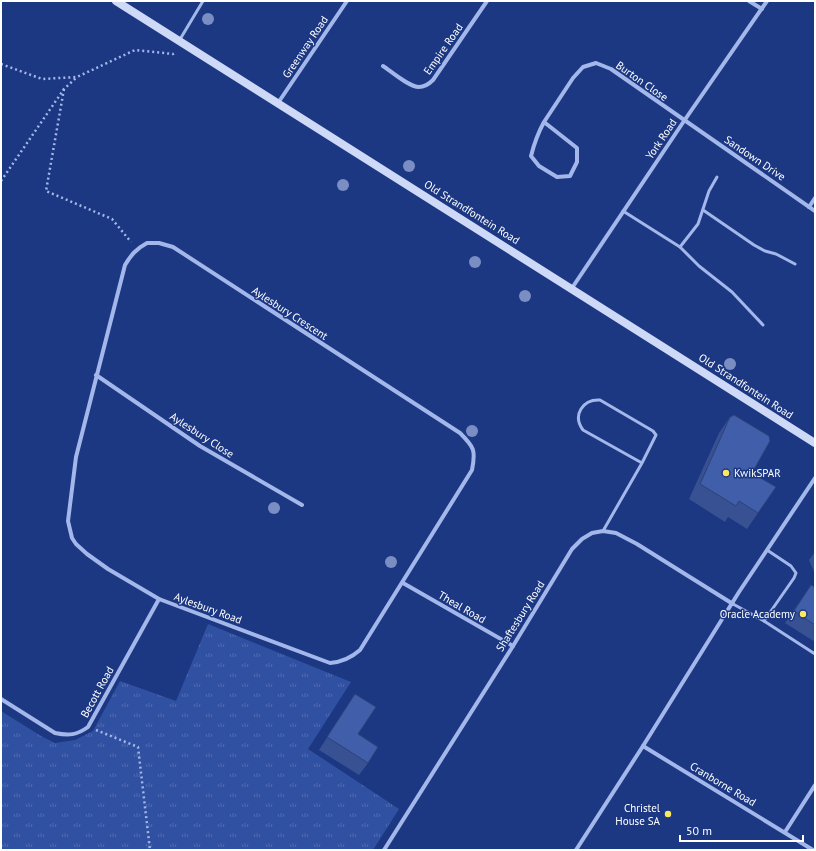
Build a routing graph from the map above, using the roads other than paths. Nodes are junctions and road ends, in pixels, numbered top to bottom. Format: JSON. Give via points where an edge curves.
{"nodes":[{"id":1,"x":116,"y":1,"type":"edge"},
{"id":2,"x":203,"y":1,"type":"edge"},
{"id":3,"x":347,"y":1,"type":"edge"},
{"id":4,"x":487,"y":1,"type":"edge"},
{"id":5,"x":749,"y":1,"type":"edge"},
{"id":6,"x":768,"y":1,"type":"edge"},
{"id":7,"x":762,"y":9,"type":"junction"},
{"id":8,"x":179,"y":41,"type":"junction"},
{"id":9,"x":383,"y":66,"type":"dead end"},
{"id":10,"x":278,"y":104,"type":"junction"},
{"id":11,"x":684,"y":121,"type":"junction"},
{"id":12,"x":544,"y":122,"type":"junction"},
{"id":13,"x":717,"y":177,"type":"dead end"},
{"id":14,"x":815,"y":198,"type":"edge"},
{"id":15,"x":809,"y":207,"type":"junction"},
{"id":16,"x":703,"y":210,"type":"junction"},
{"id":17,"x":623,"y":211,"type":"junction"},
{"id":18,"x":815,"y":211,"type":"edge"},
{"id":19,"x":680,"y":247,"type":"junction"},
{"id":20,"x":795,"y":264,"type":"dead end"},
{"id":21,"x":572,"y":288,"type":"junction"},
{"id":22,"x":763,"y":325,"type":"dead end"},
{"id":23,"x":96,"y":374,"type":"junction"},
{"id":24,"x":815,"y":443,"type":"edge"},
{"id":25,"x":642,"y":463,"type":"junction"},
{"id":26,"x":815,"y":478,"type":"edge"},
{"id":27,"x":302,"y":505,"type":"dead end"},
{"id":28,"x":603,"y":531,"type":"junction"},
{"id":29,"x":768,"y":550,"type":"junction"},
{"id":30,"x":403,"y":583,"type":"junction"},
{"id":31,"x":159,"y":599,"type":"junction"},
{"id":32,"x":733,"y":604,"type":"junction"},
{"id":33,"x":764,"y":621,"type":"junction"},
{"id":34,"x":513,"y":646,"type":"junction"},
{"id":35,"x":815,"y":654,"type":"edge"},
{"id":36,"x":352,"y":657,"type":"joint"},
{"id":37,"x":1,"y":699,"type":"edge"},
{"id":38,"x":643,"y":746,"type":"junction"},
{"id":39,"x":815,"y":785,"type":"edge"},
{"id":40,"x":786,"y":832,"type":"junction"},
{"id":41,"x":384,"y":850,"type":"edge"},
{"id":42,"x":576,"y":850,"type":"edge"},
{"id":43,"x":814,"y":850,"type":"edge"}],
"edges":[{"from":1,"to":8,"type":"street","name":"Old Strandfontein Road"},
{"from":2,"to":8,"type":"lane"},
{"from":3,"to":10,"type":"street","name":"Greenway Road"},
{"from":4,"to":9,"type":"street","name":"Empire Road","via":[[428,85],[420,88],[413,86]]},
{"from":5,"to":7,"type":"street"},
{"from":6,"to":7,"type":"street","name":"York Road"},
{"from":7,"to":11,"type":"street","name":"York Road"},
{"from":8,"to":10,"type":"street","name":"Old Strandfontein Road"},
{"from":10,"to":21,"type":"street","name":"Old Strandfontein Road"},
{"from":11,"to":12,"type":"street","name":"Burton Close","via":[[611,69],[596,63],[583,67],[573,78]]},
{"from":11,"to":15,"type":"street","name":"Sandown Drive"},
{"from":11,"to":17,"type":"street","name":"York Road"},
{"from":12,"to":12,"type":"street","name":"Burton Close","via":[[577,148],[577,162],[570,176],[557,177],[539,166],[531,156]]},
{"from":13,"to":16,"type":"lane"},
{"from":14,"to":15,"type":"street"},
{"from":15,"to":18,"type":"street","name":"Sandown Drive"},
{"from":16,"to":19,"type":"lane","via":[[698,224]]},
{"from":16,"to":20,"type":"lane","via":[[754,245]]},
{"from":17,"to":19,"type":"lane"},
{"from":17,"to":21,"type":"street","name":"York Road"},
{"from":19,"to":22,"type":"lane","via":[[732,292]]},
{"from":21,"to":24,"type":"street","name":"Old Strandfontein Road"},
{"from":23,"to":27,"type":"street","name":"Aylesbury Close","via":[[200,446]]},
{"from":23,"to":30,"type":"street","name":"Aylesbury Crescent","via":[[125,265],[137,249],[147,243],[159,243],[173,247],[460,433],[471,444],[474,457],[472,470]]},
{"from":23,"to":31,"type":"street","name":"Aylesbury Road","via":[[76,457],[68,521],[72,538],[81,549],[103,565]]},
{"from":25,"to":25,"type":"lane","via":[[584,430],[578,423],[583,406],[591,400],[600,400],[653,431],[656,438]]},
{"from":25,"to":28,"type":"lane"},
{"from":26,"to":29,"type":"street"},
{"from":28,"to":32,"type":"street","via":[[616,533],[637,544]]},
{"from":28,"to":34,"type":"street","name":"Shaftesbury Road","via":[[592,533],[572,549]]},
{"from":29,"to":32,"type":"street"},
{"from":29,"to":33,"type":"lane","via":[[796,572]]},
{"from":30,"to":34,"type":"street","name":"Theal Road"},
{"from":30,"to":36,"type":"street","name":"Aylesbury Crescent","via":[[360,650]]},
{"from":31,"to":36,"type":"street","name":"Aylesbury Road","via":[[330,663]]},
{"from":31,"to":37,"type":"street","name":"Becott Road","via":[[88,727],[74,735],[55,733]]},
{"from":32,"to":33,"type":"lane"},
{"from":32,"to":38,"type":"street"},
{"from":33,"to":35,"type":"lane"},
{"from":34,"to":41,"type":"street","name":"Shaftesbury Road"},
{"from":38,"to":40,"type":"street","name":"Cranborne Road"},
{"from":38,"to":42,"type":"street"},
{"from":39,"to":40,"type":"street"},
{"from":40,"to":43,"type":"street","name":"Cranborne Road"}]}
